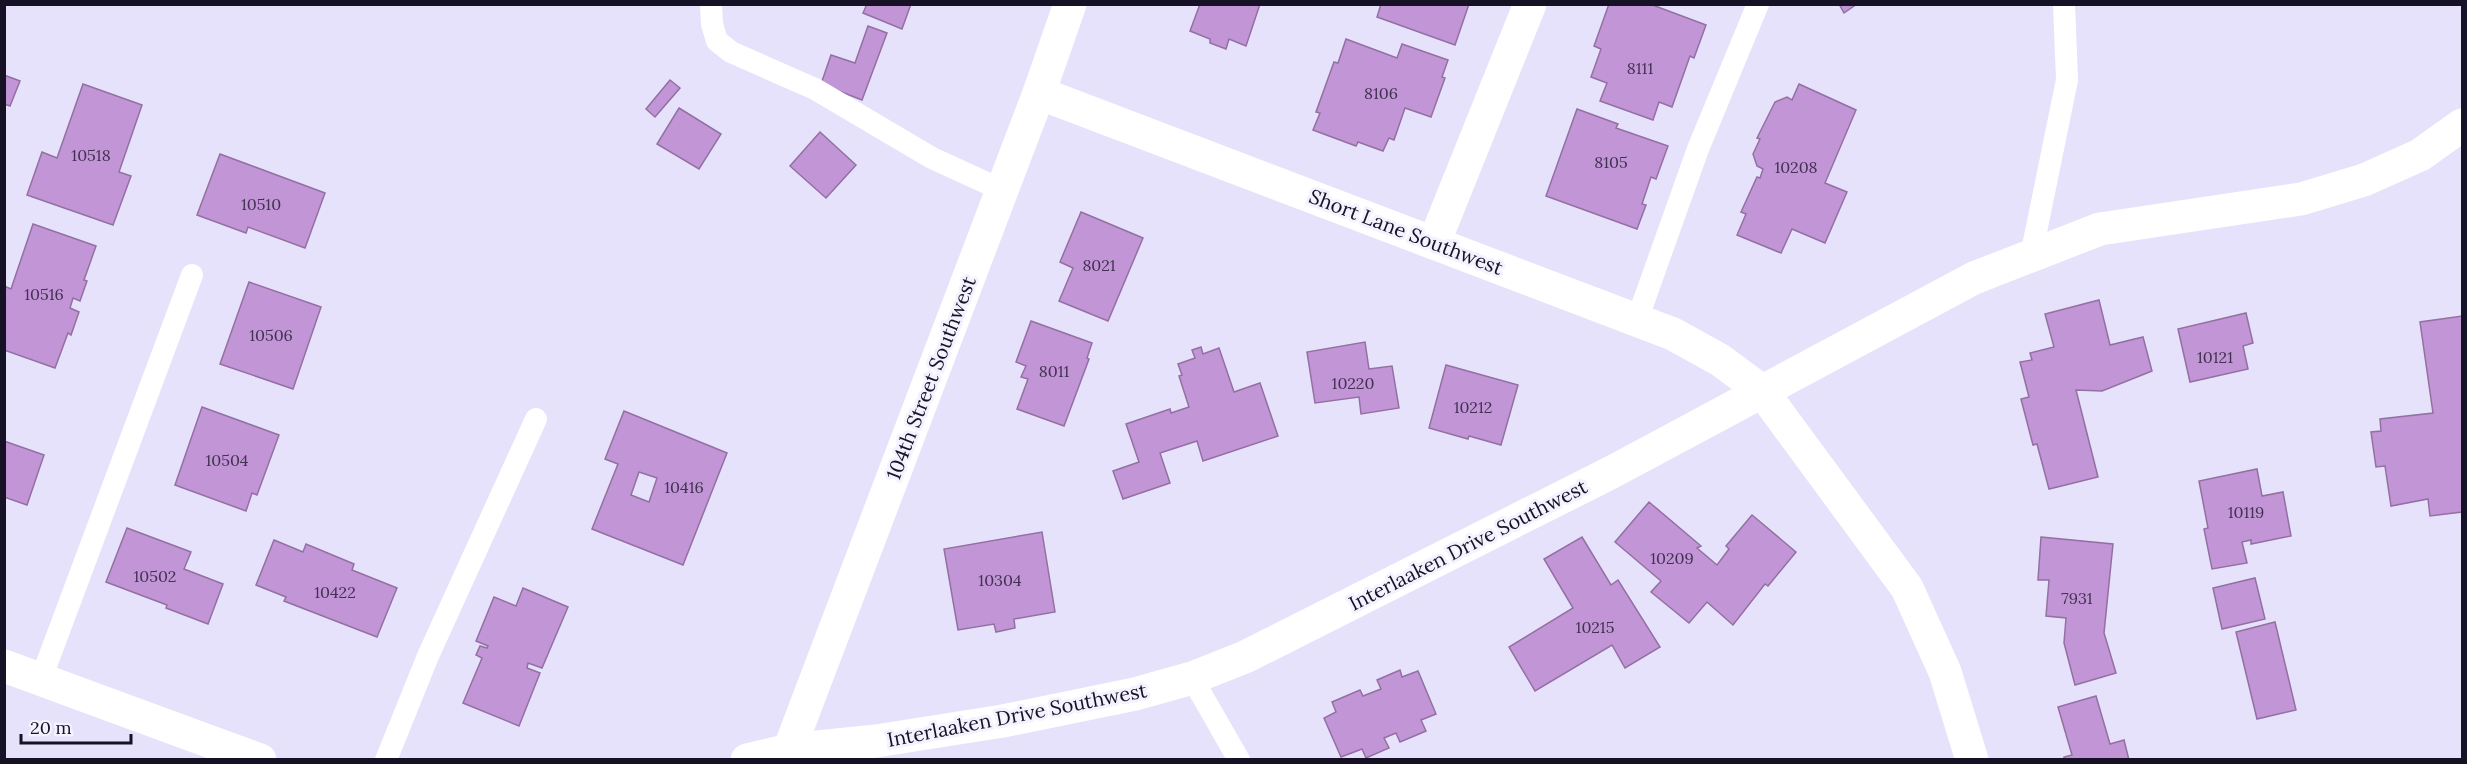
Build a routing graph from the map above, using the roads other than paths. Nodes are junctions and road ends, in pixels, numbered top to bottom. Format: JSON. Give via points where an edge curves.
{"nodes":[{"id":1,"x":711,"y":4,"type":"edge"},
{"id":2,"x":1070,"y":4,"type":"edge"},
{"id":3,"x":1530,"y":4,"type":"edge"},
{"id":4,"x":1758,"y":4,"type":"edge"},
{"id":5,"x":2064,"y":4,"type":"edge"},
{"id":6,"x":1040,"y":93,"type":"junction"},
{"id":7,"x":2463,"y":125,"type":"edge"},
{"id":8,"x":1002,"y":190,"type":"junction"},
{"id":9,"x":1434,"y":243,"type":"junction"},
{"id":10,"x":2031,"y":256,"type":"junction"},
{"id":11,"x":192,"y":275,"type":"dead end"},
{"id":12,"x":1637,"y":320,"type":"junction"},
{"id":13,"x":1762,"y":391,"type":"junction"},
{"id":14,"x":536,"y":419,"type":"dead end"},
{"id":15,"x":4,"y":666,"type":"edge"},
{"id":16,"x":1192,"y":678,"type":"junction"},
{"id":17,"x":41,"y":679,"type":"junction"},
{"id":18,"x":789,"y":750,"type":"junction"},
{"id":19,"x":260,"y":759,"type":"edge"},
{"id":20,"x":386,"y":759,"type":"edge"},
{"id":21,"x":747,"y":759,"type":"edge"},
{"id":22,"x":1239,"y":759,"type":"edge"},
{"id":23,"x":1972,"y":759,"type":"edge"}],
"edges":[{"from":1,"to":8,"type":"lane","via":[[717,41],[731,52],[815,88],[932,158]]},
{"from":2,"to":6,"type":"street","name":"104th Street Southwest"},
{"from":3,"to":9,"type":"street"},
{"from":4,"to":12,"type":"lane","via":[[1698,149]]},
{"from":5,"to":10,"type":"lane","via":[[2067,80]]},
{"from":6,"to":8,"type":"street","name":"104th Street Southwest"},
{"from":6,"to":9,"type":"street","name":"Short Lane Southwest"},
{"from":7,"to":10,"type":"street","name":"Interlaaken Drive Southwest","via":[[2420,155],[2364,180],[2301,199],[2100,230]]},
{"from":8,"to":18,"type":"street","name":"104th Street Southwest"},
{"from":9,"to":12,"type":"street","name":"Short Lane Southwest"},
{"from":10,"to":13,"type":"street","name":"Interlaaken Drive Southwest","via":[[1974,278]]},
{"from":11,"to":17,"type":"lane"},
{"from":12,"to":13,"type":"street","name":"Short Lane Southwest","via":[[1711,355]]},
{"from":13,"to":16,"type":"street","name":"Interlaaken Drive Southwest","via":[[1560,499],[1245,657]]},
{"from":13,"to":23,"type":"street","via":[[1907,588],[1945,672]]},
{"from":14,"to":20,"type":"lane","via":[[428,656]]},
{"from":15,"to":17,"type":"street"},
{"from":16,"to":18,"type":"street","name":"Interlaaken Drive Southwest","via":[[1003,721]]},
{"from":16,"to":22,"type":"lane"},
{"from":17,"to":19,"type":"street"},
{"from":18,"to":21,"type":"street","name":"Interlaaken Drive Southwest"}]}
